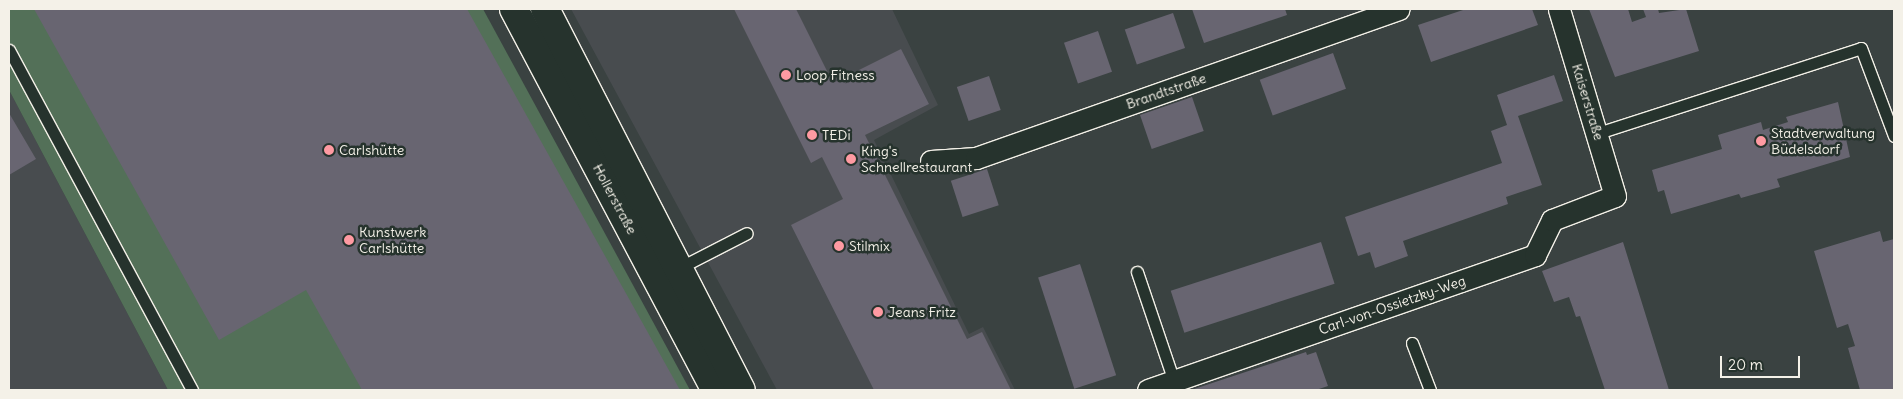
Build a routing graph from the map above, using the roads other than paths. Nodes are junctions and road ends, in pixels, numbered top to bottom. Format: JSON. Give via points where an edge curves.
{"nodes":[{"id":1,"x":514,"y":9,"type":"edge"},
{"id":2,"x":545,"y":9,"type":"edge"},
{"id":3,"x":1398,"y":9,"type":"edge"},
{"id":4,"x":1559,"y":9,"type":"edge"},
{"id":5,"x":9,"y":50,"type":"edge"},
{"id":6,"x":1598,"y":133,"type":"junction"},
{"id":7,"x":1894,"y":136,"type":"edge"},
{"id":8,"x":932,"y":161,"type":"dead end"},
{"id":9,"x":1615,"y":196,"type":"joint"},
{"id":10,"x":747,"y":233,"type":"dead end"},
{"id":11,"x":1137,"y":272,"type":"dead end"},
{"id":12,"x":668,"y":274,"type":"junction"},
{"id":13,"x":1412,"y":343,"type":"dead end"},
{"id":14,"x":1174,"y":381,"type":"junction"},
{"id":15,"x":192,"y":390,"type":"edge"},
{"id":16,"x":716,"y":390,"type":"edge"},
{"id":17,"x":742,"y":390,"type":"edge"},
{"id":18,"x":1148,"y":390,"type":"edge"},
{"id":19,"x":1430,"y":390,"type":"edge"}],
"edges":[{"from":1,"to":12,"type":"main road","name":"Hollerstraße"},
{"from":2,"to":12,"type":"main road","name":"Hollerstraße"},
{"from":3,"to":8,"type":"street","name":"Brandtstraße","via":[[976,158]]},
{"from":4,"to":6,"type":"street","name":"Kaiserstraße"},
{"from":5,"to":15,"type":"lane"},
{"from":6,"to":7,"type":"lane","via":[[1861,48]]},
{"from":6,"to":9,"type":"street","name":"Kaiserstraße"},
{"from":9,"to":14,"type":"street","name":"Carl-von-Ossietzky-Weg","via":[[1552,220],[1535,255]]},
{"from":10,"to":12,"type":"lane"},
{"from":11,"to":14,"type":"lane"},
{"from":12,"to":16,"type":"main road","name":"Hollerstraße"},
{"from":12,"to":17,"type":"main road","name":"Hollerstraße"},
{"from":13,"to":19,"type":"lane"},
{"from":14,"to":18,"type":"street","name":"Carl-von-Ossietzky-Weg"}]}
